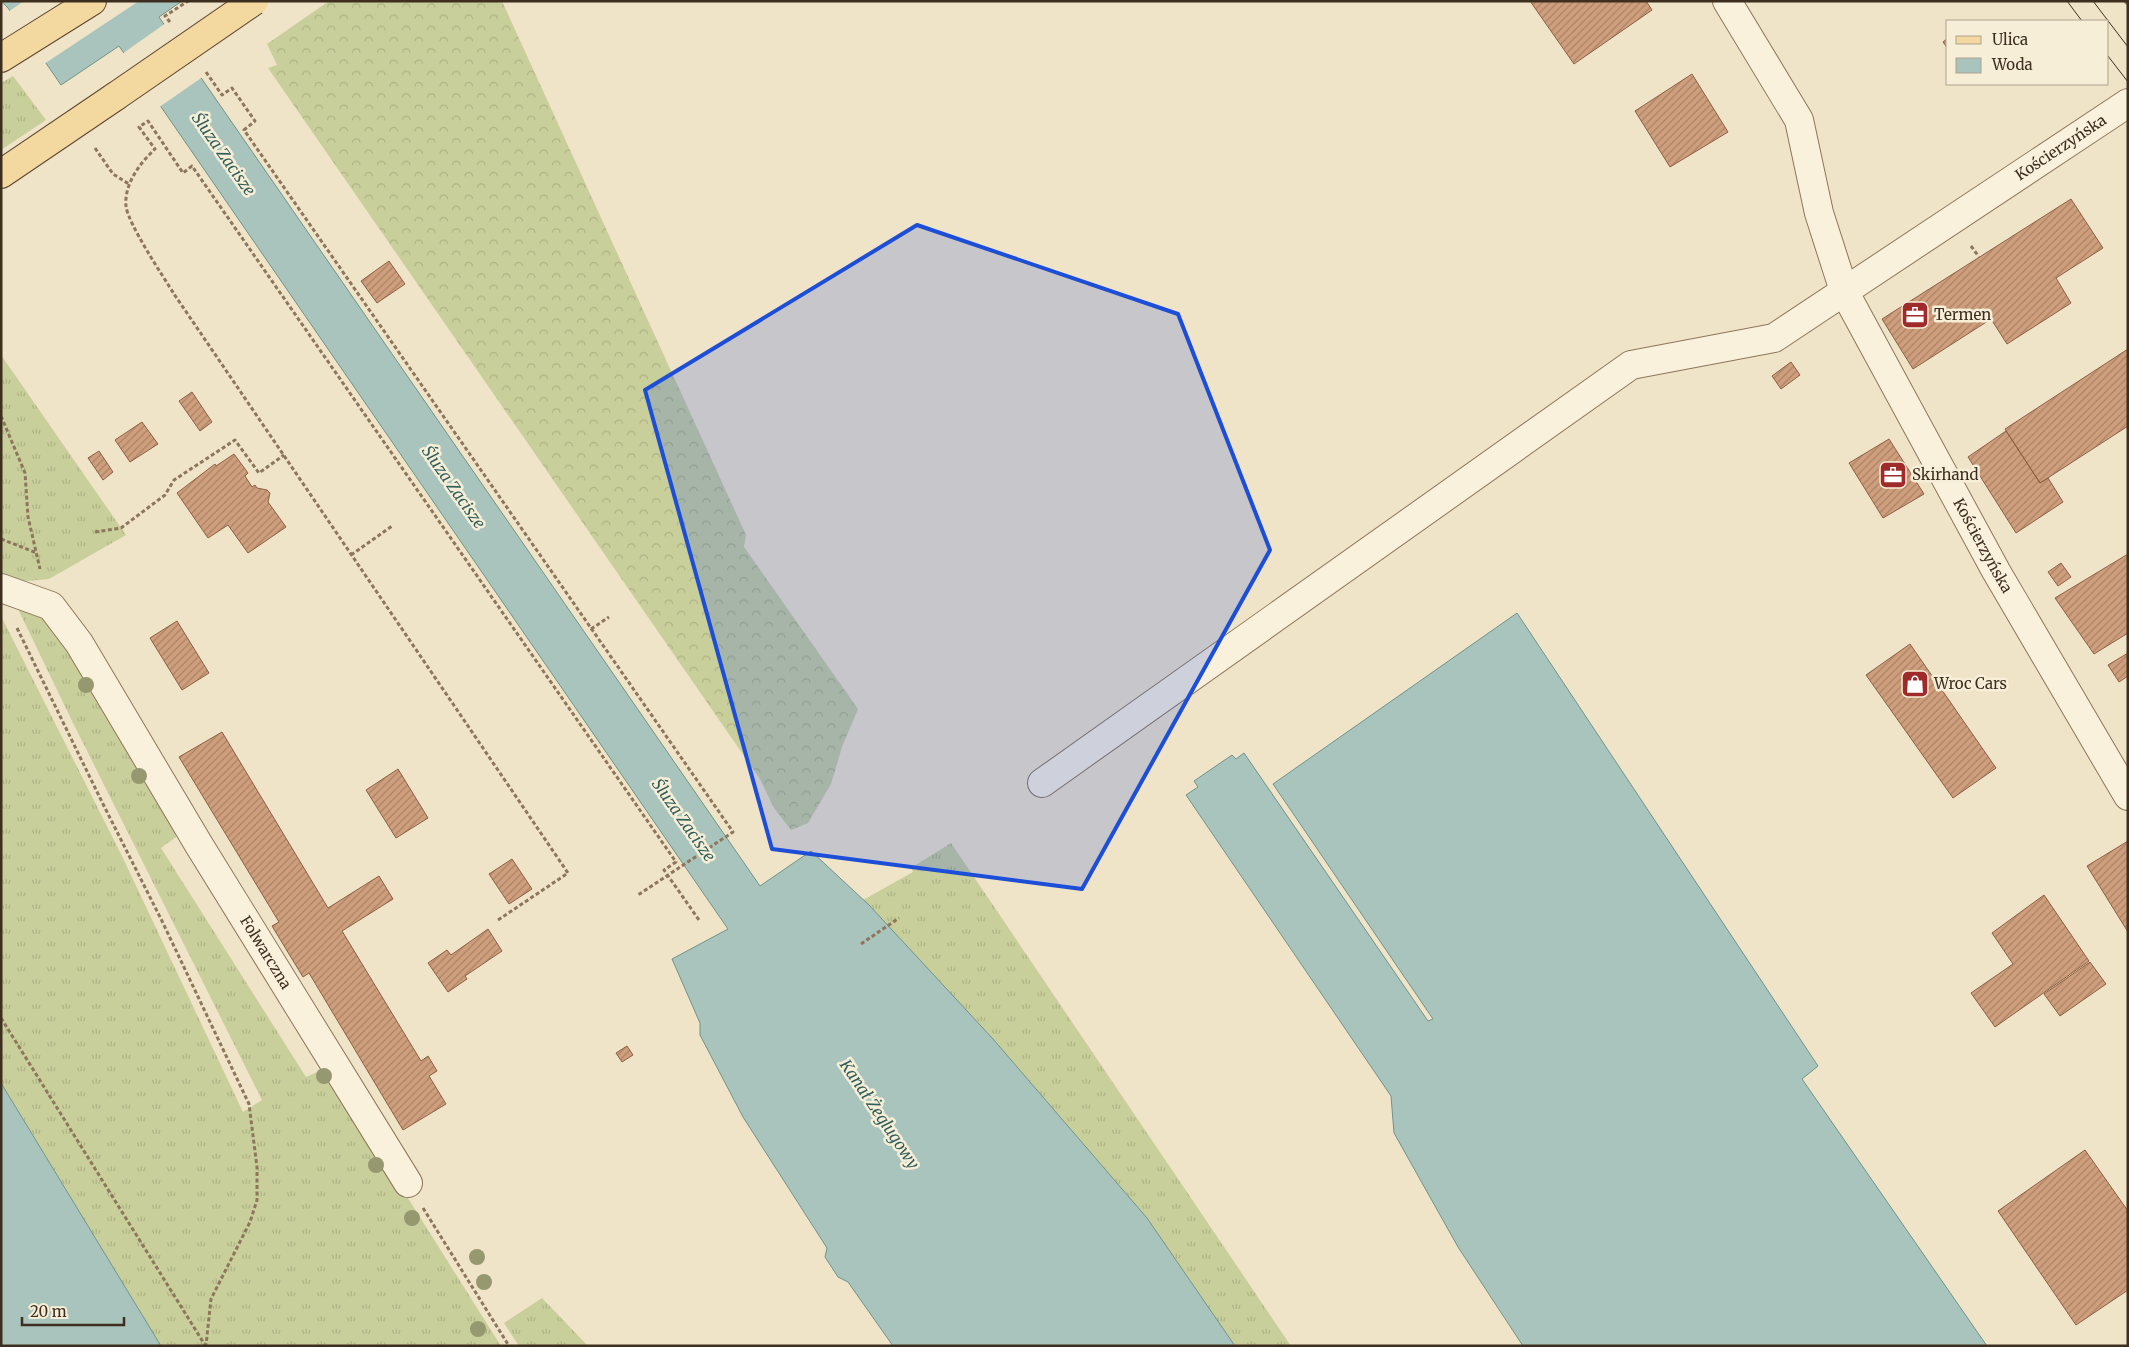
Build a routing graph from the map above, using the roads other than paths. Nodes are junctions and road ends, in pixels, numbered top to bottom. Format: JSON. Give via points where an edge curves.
{"nodes":[{"id":1,"x":92,"y":1,"type":"edge"},
{"id":2,"x":254,"y":1,"type":"edge"},
{"id":3,"x":1727,"y":1,"type":"edge"},
{"id":4,"x":1,"y":58,"type":"edge"},
{"id":5,"x":2128,"y":103,"type":"edge"},
{"id":6,"x":1,"y":174,"type":"edge"},
{"id":7,"x":1844,"y":292,"type":"junction"},
{"id":8,"x":2,"y":589,"type":"edge"},
{"id":9,"x":1042,"y":783,"type":"dead end"},
{"id":10,"x":2128,"y":796,"type":"edge"},
{"id":11,"x":408,"y":1183,"type":"road end"}],
"edges":[{"from":1,"to":4,"type":"main road"},
{"from":2,"to":6,"type":"main road","bridge":true},
{"from":3,"to":7,"type":"street","name":"Kościerzyńska","via":[[1799,120],[1819,214]]},
{"from":5,"to":7,"type":"street","name":"Kościerzyńska"},
{"from":7,"to":9,"type":"street","via":[[1774,338],[1630,365]]},
{"from":7,"to":10,"type":"street","name":"Kościerzyńska","via":[[1996,571]]},
{"from":8,"to":11,"type":"street","name":"Folwarczna","via":[[51,606],[79,643],[199,845]]}]}
